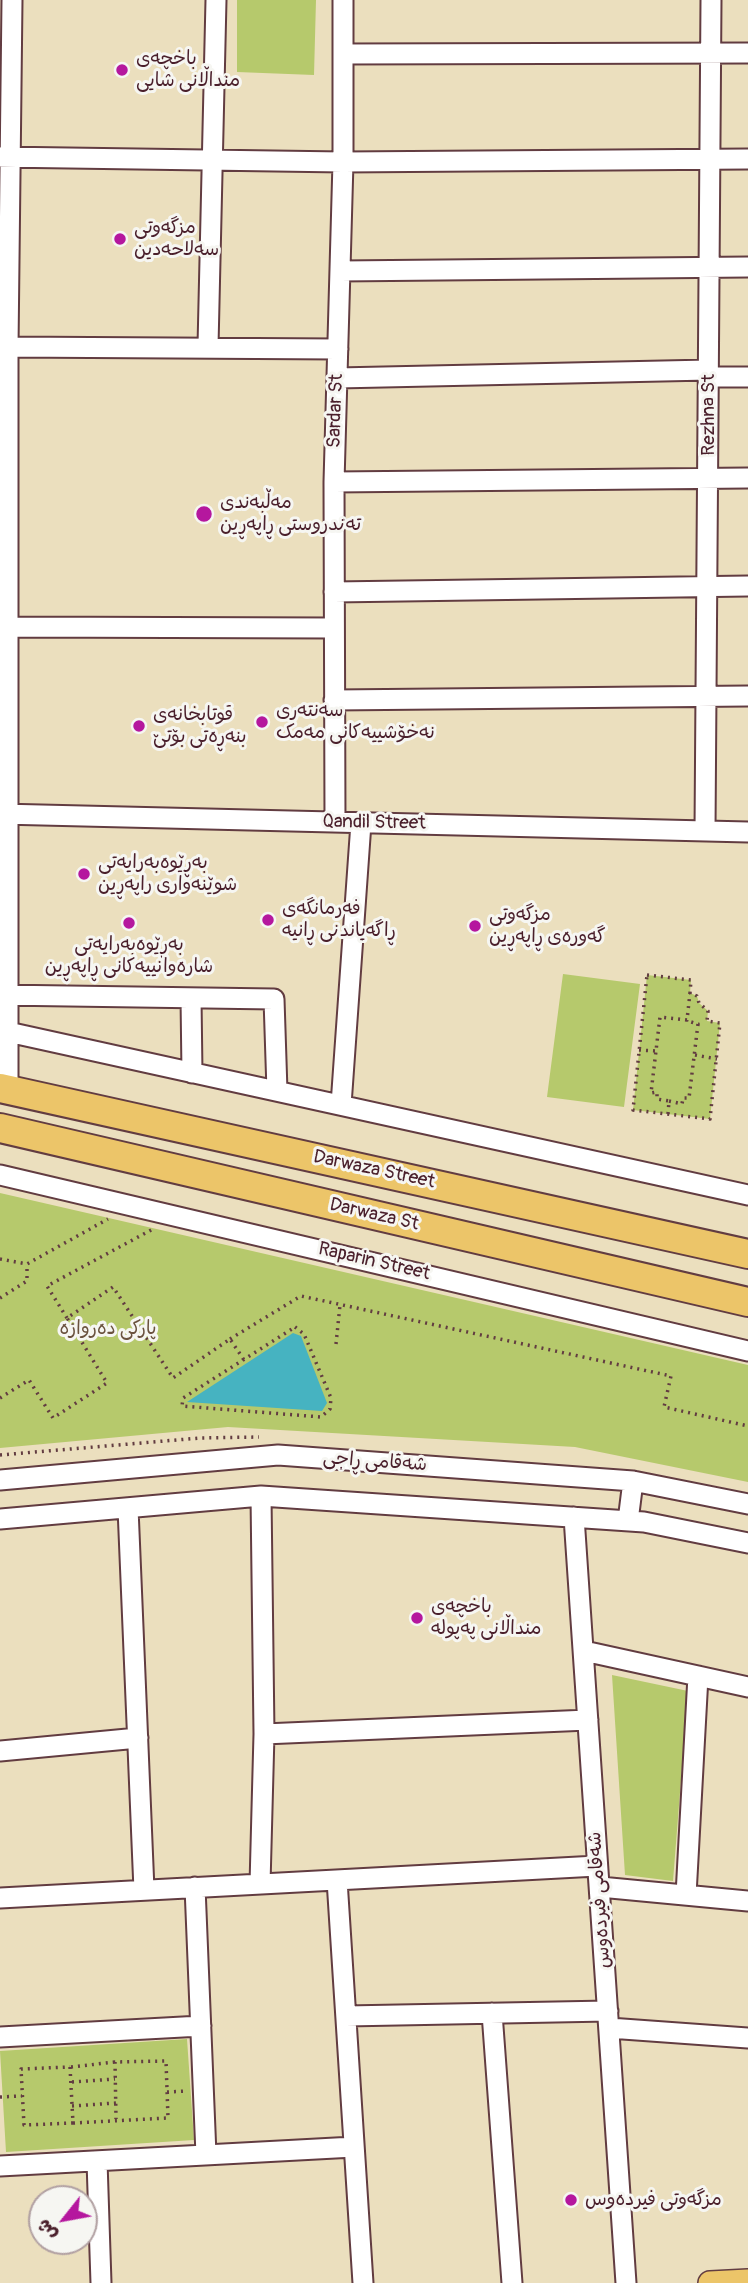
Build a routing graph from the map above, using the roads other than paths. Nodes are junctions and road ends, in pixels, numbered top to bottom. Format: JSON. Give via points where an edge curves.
{"nodes":[{"id":1,"x":12,"y":0,"type":"edge"},
{"id":2,"x":216,"y":0,"type":"edge"},
{"id":3,"x":343,"y":0,"type":"edge"},
{"id":4,"x":711,"y":0,"type":"edge"},
{"id":5,"x":711,"y":53,"type":"junction"},
{"id":6,"x":748,"y":53,"type":"edge"},
{"id":7,"x":6,"y":54,"type":"edge"},
{"id":8,"x":343,"y":54,"type":"junction"},
{"id":9,"x":5,"y":157,"type":"edge"},
{"id":10,"x":213,"y":158,"type":"junction"},
{"id":11,"x":710,"y":159,"type":"junction"},
{"id":12,"x":748,"y":159,"type":"edge"},
{"id":13,"x":343,"y":162,"type":"junction"},
{"id":14,"x":5,"y":262,"type":"edge"},
{"id":15,"x":710,"y":267,"type":"junction"},
{"id":16,"x":748,"y":267,"type":"edge"},
{"id":17,"x":340,"y":271,"type":"junction"},
{"id":18,"x":208,"y":346,"type":"junction"},
{"id":19,"x":8,"y":347,"type":"junction"},
{"id":20,"x":338,"y":349,"type":"junction"},
{"id":21,"x":5,"y":374,"type":"edge"},
{"id":22,"x":709,"y":374,"type":"junction"},
{"id":23,"x":748,"y":377,"type":"edge"},
{"id":24,"x":337,"y":379,"type":"junction"},
{"id":25,"x":708,"y":478,"type":"junction"},
{"id":26,"x":748,"y":478,"type":"edge"},
{"id":27,"x":334,"y":482,"type":"junction"},
{"id":28,"x":4,"y":488,"type":"edge"},
{"id":29,"x":707,"y":586,"type":"junction"},
{"id":30,"x":748,"y":586,"type":"edge"},
{"id":31,"x":334,"y":592,"type":"junction"},
{"id":32,"x":4,"y":593,"type":"edge"},
{"id":33,"x":7,"y":627,"type":"junction"},
{"id":34,"x":333,"y":628,"type":"junction"},
{"id":35,"x":3,"y":695,"type":"edge"},
{"id":36,"x":706,"y":696,"type":"junction"},
{"id":37,"x":748,"y":696,"type":"edge"},
{"id":38,"x":334,"y":700,"type":"junction"},
{"id":39,"x":4,"y":814,"type":"edge"},
{"id":40,"x":335,"y":822,"type":"junction"},
{"id":41,"x":360,"y":822,"type":"junction"},
{"id":42,"x":705,"y":831,"type":"junction"},
{"id":43,"x":748,"y":832,"type":"edge"},
{"id":44,"x":4,"y":994,"type":"edge"},
{"id":45,"x":191,"y":998,"type":"junction"},
{"id":46,"x":8,"y":1032,"type":"junction"},
{"id":47,"x":192,"y":1073,"type":"junction"},
{"id":48,"x":4,"y":1088,"type":"edge"},
{"id":49,"x":277,"y":1091,"type":"junction"},
{"id":50,"x":341,"y":1105,"type":"junction"},
{"id":51,"x":0,"y":1128,"type":"edge"},
{"id":52,"x":0,"y":1175,"type":"edge"},
{"id":53,"x":434,"y":1183,"type":"junction"},
{"id":54,"x":748,"y":1195,"type":"edge"},
{"id":55,"x":424,"y":1226,"type":"junction"},
{"id":56,"x":748,"y":1254,"type":"edge"},
{"id":57,"x":748,"y":1302,"type":"edge"},
{"id":58,"x":748,"y":1351,"type":"edge"},
{"id":59,"x":0,"y":1480,"type":"edge"},
{"id":60,"x":633,"y":1481,"type":"junction"},
{"id":61,"x":261,"y":1496,"type":"junction"},
{"id":62,"x":748,"y":1504,"type":"edge"},
{"id":63,"x":128,"y":1508,"type":"junction"},
{"id":64,"x":574,"y":1517,"type":"junction"},
{"id":65,"x":0,"y":1519,"type":"edge"},
{"id":66,"x":628,"y":1521,"type":"junction"},
{"id":67,"x":748,"y":1543,"type":"edge"},
{"id":68,"x":584,"y":1651,"type":"junction"},
{"id":69,"x":698,"y":1676,"type":"junction"},
{"id":70,"x":748,"y":1687,"type":"edge"},
{"id":71,"x":588,"y":1720,"type":"junction"},
{"id":72,"x":264,"y":1734,"type":"junction"},
{"id":73,"x":138,"y":1738,"type":"junction"},
{"id":74,"x":0,"y":1751,"type":"edge"},
{"id":75,"x":597,"y":1866,"type":"junction"},
{"id":76,"x":337,"y":1880,"type":"junction"},
{"id":77,"x":260,"y":1884,"type":"junction"},
{"id":78,"x":195,"y":1887,"type":"junction"},
{"id":79,"x":600,"y":1887,"type":"junction"},
{"id":80,"x":144,"y":1890,"type":"junction"},
{"id":81,"x":686,"y":1895,"type":"junction"},
{"id":82,"x":0,"y":1898,"type":"edge"},
{"id":83,"x":748,"y":1901,"type":"edge"},
{"id":84,"x":492,"y":2013,"type":"junction"},
{"id":85,"x":346,"y":2016,"type":"junction"},
{"id":86,"x":608,"y":2019,"type":"junction"},
{"id":87,"x":201,"y":2026,"type":"junction"},
{"id":88,"x":0,"y":2037,"type":"edge"},
{"id":89,"x":748,"y":2038,"type":"edge"},
{"id":90,"x":354,"y":2147,"type":"junction"},
{"id":91,"x":206,"y":2155,"type":"junction"},
{"id":92,"x":97,"y":2161,"type":"junction"},
{"id":93,"x":0,"y":2166,"type":"edge"},
{"id":94,"x":748,"y":2281,"type":"edge"},
{"id":95,"x":101,"y":2283,"type":"edge"},
{"id":96,"x":363,"y":2283,"type":"edge"},
{"id":97,"x":512,"y":2283,"type":"edge"},
{"id":98,"x":626,"y":2283,"type":"edge"},
{"id":99,"x":710,"y":2283,"type":"edge"}],
"edges":[{"from":1,"to":7,"type":"street"},
{"from":2,"to":10,"type":"street"},
{"from":3,"to":8,"type":"street","name":"Sardar St"},
{"from":4,"to":5,"type":"street","name":"Rezhna St"},
{"from":5,"to":6,"type":"street"},
{"from":5,"to":8,"type":"street"},
{"from":5,"to":11,"type":"street","name":"Rezhna St"},
{"from":7,"to":9,"type":"street"},
{"from":8,"to":13,"type":"street","name":"Sardar St"},
{"from":9,"to":10,"type":"street"},
{"from":9,"to":14,"type":"street"},
{"from":10,"to":13,"type":"street"},
{"from":10,"to":18,"type":"street"},
{"from":11,"to":12,"type":"street"},
{"from":11,"to":13,"type":"street"},
{"from":11,"to":15,"type":"street","name":"Rezhna St"},
{"from":13,"to":17,"type":"street","name":"Sardar St"},
{"from":14,"to":19,"type":"street"},
{"from":15,"to":16,"type":"street"},
{"from":15,"to":17,"type":"street"},
{"from":15,"to":22,"type":"street","name":"Rezhna St"},
{"from":17,"to":20,"type":"street","name":"Sardar St"},
{"from":18,"to":19,"type":"street"},
{"from":18,"to":20,"type":"street"},
{"from":19,"to":21,"type":"street"},
{"from":20,"to":24,"type":"street","name":"Sardar St"},
{"from":21,"to":28,"type":"street"},
{"from":22,"to":23,"type":"street"},
{"from":22,"to":24,"type":"street"},
{"from":22,"to":25,"type":"street","name":"Rezhna St"},
{"from":24,"to":27,"type":"street","name":"Sardar St"},
{"from":25,"to":26,"type":"street"},
{"from":25,"to":27,"type":"street"},
{"from":25,"to":29,"type":"street","name":"Rezhna St"},
{"from":27,"to":31,"type":"street","name":"Sardar St"},
{"from":28,"to":32,"type":"street"},
{"from":29,"to":30,"type":"street"},
{"from":29,"to":31,"type":"street"},
{"from":29,"to":36,"type":"street","name":"Rezhna St"},
{"from":31,"to":34,"type":"street","name":"Sardar St"},
{"from":32,"to":33,"type":"street"},
{"from":33,"to":34,"type":"street"},
{"from":33,"to":35,"type":"street"},
{"from":34,"to":38,"type":"street","name":"Sardar St"},
{"from":35,"to":39,"type":"street"},
{"from":36,"to":37,"type":"street"},
{"from":36,"to":38,"type":"street"},
{"from":36,"to":42,"type":"street","name":"Rezhna St"},
{"from":38,"to":40,"type":"street","name":"Sardar St"},
{"from":39,"to":40,"type":"street","name":"Qandil Street"},
{"from":39,"to":44,"type":"street"},
{"from":40,"to":41,"type":"street","name":"Qandil Street"},
{"from":41,"to":42,"type":"street","name":"Qandil Street"},
{"from":41,"to":50,"type":"street"},
{"from":42,"to":43,"type":"street","name":"Qandil Street"},
{"from":44,"to":45,"type":"street"},
{"from":44,"to":46,"type":"street"},
{"from":45,"to":47,"type":"street"},
{"from":45,"to":49,"type":"street","via":[[274,999]]},
{"from":46,"to":47,"type":"street"},
{"from":46,"to":48,"type":"street"},
{"from":47,"to":49,"type":"street"},
{"from":48,"to":53,"type":"highway","name":"Darwaza Street"},
{"from":49,"to":50,"type":"street"},
{"from":50,"to":54,"type":"street"},
{"from":51,"to":55,"type":"highway","name":"Darwaza St"},
{"from":52,"to":58,"type":"street","name":"Raparin Street"},
{"from":53,"to":55,"type":"highway"},
{"from":53,"to":56,"type":"highway","name":"Darwaza Street"},
{"from":55,"to":57,"type":"highway","name":"Darwaza St"},
{"from":59,"to":60,"type":"street","name":"شەقامی ڕاجی","via":[[278,1455]]},
{"from":60,"to":62,"type":"street","name":"شەقامی ڕاجی"},
{"from":60,"to":66,"type":"street"},
{"from":61,"to":63,"type":"street"},
{"from":61,"to":64,"type":"street"},
{"from":61,"to":72,"type":"street"},
{"from":63,"to":65,"type":"street"},
{"from":63,"to":73,"type":"street"},
{"from":64,"to":66,"type":"street"},
{"from":64,"to":68,"type":"street","name":"شەقامی فیردەوس"},
{"from":66,"to":67,"type":"street"},
{"from":68,"to":69,"type":"street"},
{"from":68,"to":71,"type":"street","name":"شەقامی فیردەوس"},
{"from":69,"to":70,"type":"street"},
{"from":69,"to":81,"type":"street"},
{"from":71,"to":72,"type":"street"},
{"from":71,"to":75,"type":"street","name":"شەقامی فیردەوس"},
{"from":72,"to":77,"type":"street"},
{"from":73,"to":74,"type":"street"},
{"from":73,"to":80,"type":"street"},
{"from":75,"to":76,"type":"street"},
{"from":75,"to":79,"type":"street","name":"شەقامی فیردەوس"},
{"from":76,"to":77,"type":"street"},
{"from":76,"to":85,"type":"street"},
{"from":77,"to":78,"type":"street"},
{"from":78,"to":80,"type":"street"},
{"from":78,"to":87,"type":"street"},
{"from":79,"to":81,"type":"street"},
{"from":79,"to":86,"type":"street","name":"شەقامی فیردەوس"},
{"from":80,"to":82,"type":"street"},
{"from":81,"to":83,"type":"street"},
{"from":84,"to":85,"type":"street"},
{"from":84,"to":86,"type":"street"},
{"from":84,"to":97,"type":"street"},
{"from":85,"to":90,"type":"street"},
{"from":86,"to":89,"type":"street"},
{"from":86,"to":98,"type":"street","name":"شەقامی فیردەوس"},
{"from":87,"to":88,"type":"street"},
{"from":87,"to":91,"type":"street"},
{"from":90,"to":91,"type":"street"},
{"from":90,"to":96,"type":"street"},
{"from":91,"to":92,"type":"street"},
{"from":92,"to":93,"type":"street"},
{"from":92,"to":95,"type":"street"},
{"from":94,"to":99,"type":"main road"}]}
